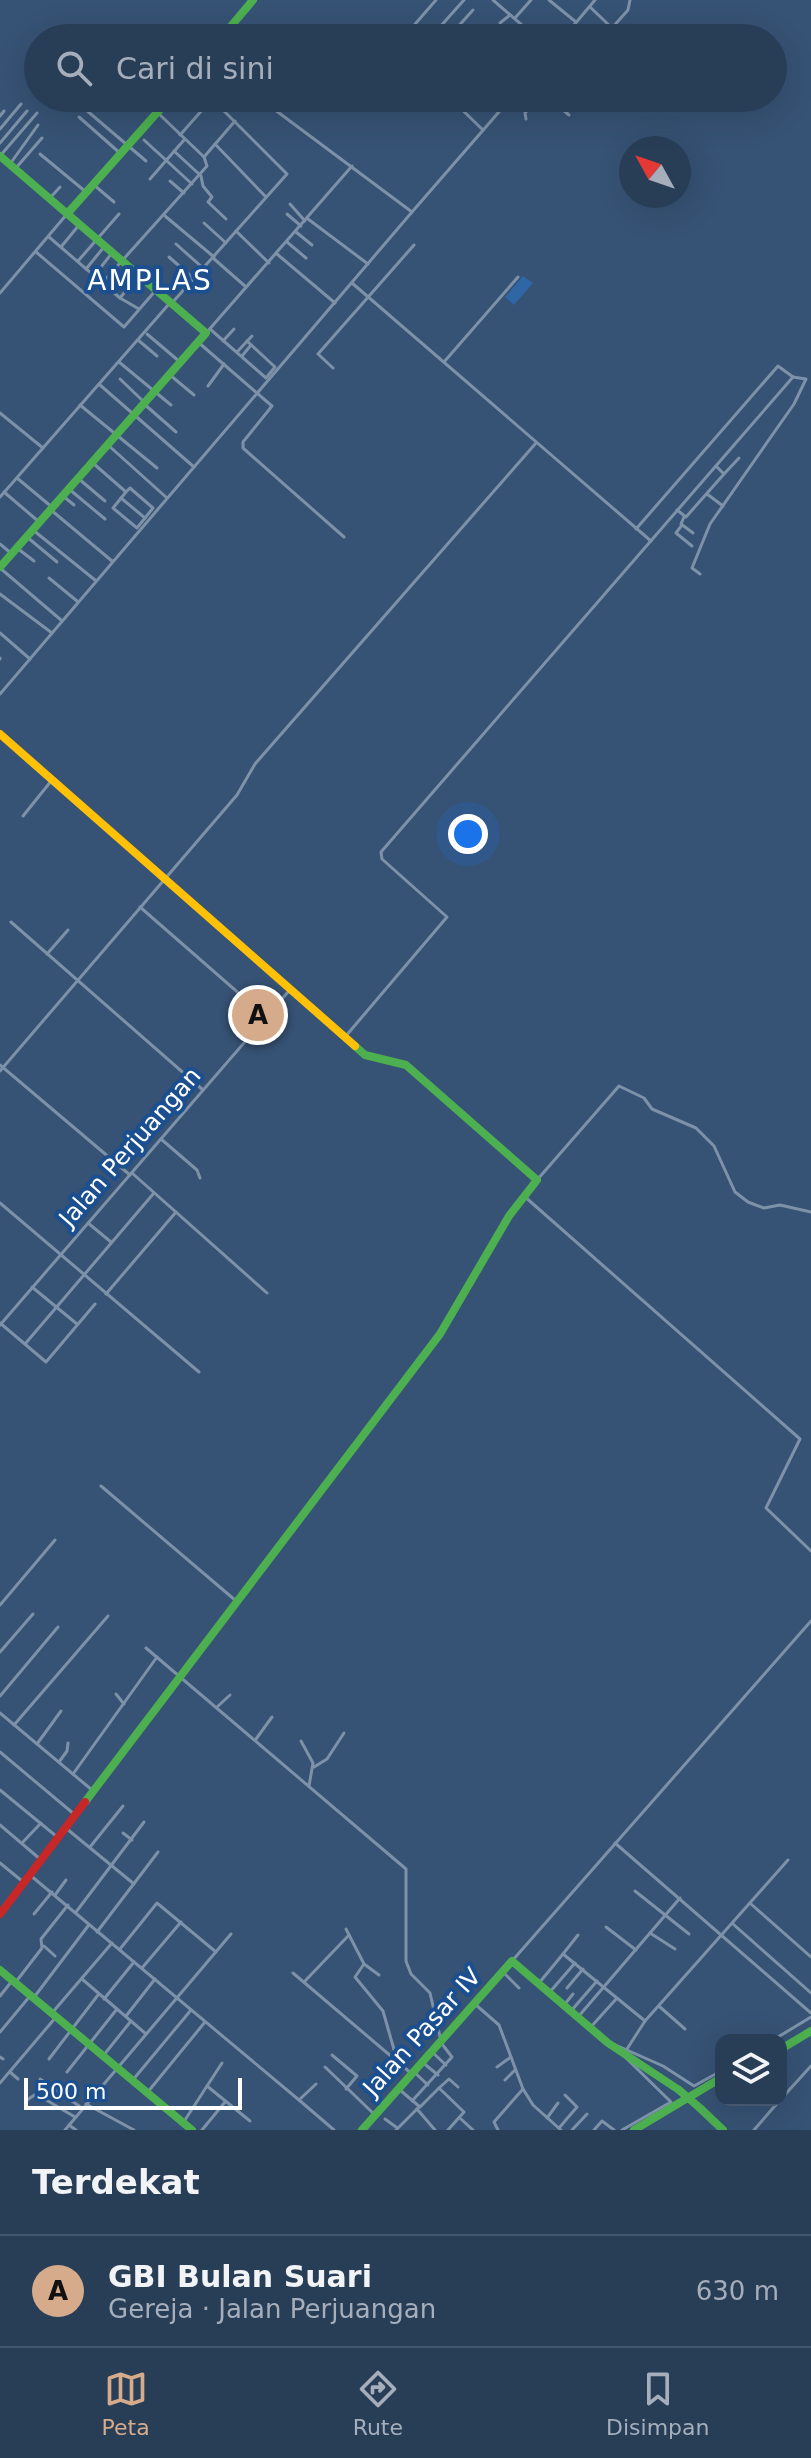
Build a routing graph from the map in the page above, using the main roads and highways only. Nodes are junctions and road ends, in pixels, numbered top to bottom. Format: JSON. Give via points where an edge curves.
{"nodes":[{"id":1,"x":253,"y":0,"type":"edge"},
{"id":2,"x":233,"y":24,"type":"edge"},
{"id":3,"x":158,"y":112,"type":"edge"},
{"id":4,"x":0,"y":156,"type":"edge"},
{"id":5,"x":67,"y":214,"type":"junction"},
{"id":6,"x":0,"y":568,"type":"edge"},
{"id":7,"x":0,"y":734,"type":"edge"},
{"id":8,"x":0,"y":1914,"type":"edge"},
{"id":9,"x":0,"y":1970,"type":"edge"},
{"id":10,"x":811,"y":2025,"type":"edge"},
{"id":11,"x":811,"y":2031,"type":"edge"},
{"id":12,"x":787,"y":2039,"type":"edge"},
{"id":13,"x":787,"y":2045,"type":"edge"},
{"id":14,"x":715,"y":2082,"type":"edge"},
{"id":15,"x":715,"y":2088,"type":"edge"},
{"id":16,"x":192,"y":2130,"type":"edge"},
{"id":17,"x":362,"y":2130,"type":"edge"},
{"id":18,"x":634,"y":2130,"type":"edge"},
{"id":19,"x":644,"y":2130,"type":"edge"},
{"id":20,"x":723,"y":2130,"type":"edge"}],
"edges":[{"from":1,"to":2,"type":"main road"},
{"from":3,"to":5,"type":"main road"},
{"from":4,"to":5,"type":"main road"},
{"from":5,"to":6,"type":"main road","via":[[208,331]]},
{"from":7,"to":8,"type":"main road","via":[[287,992],[367,1056],[406,1065],[537,1180],[523,1195],[453,1316]]},
{"from":9,"to":16,"type":"main road"},
{"from":10,"to":12,"type":"main road"},
{"from":11,"to":13,"type":"main road"},
{"from":14,"to":18,"type":"main road"},
{"from":15,"to":19,"type":"main road"},
{"from":17,"to":20,"type":"main road","name":"Jalan Pasar IV","bridge":true,"via":[[512,1961]]}]}
